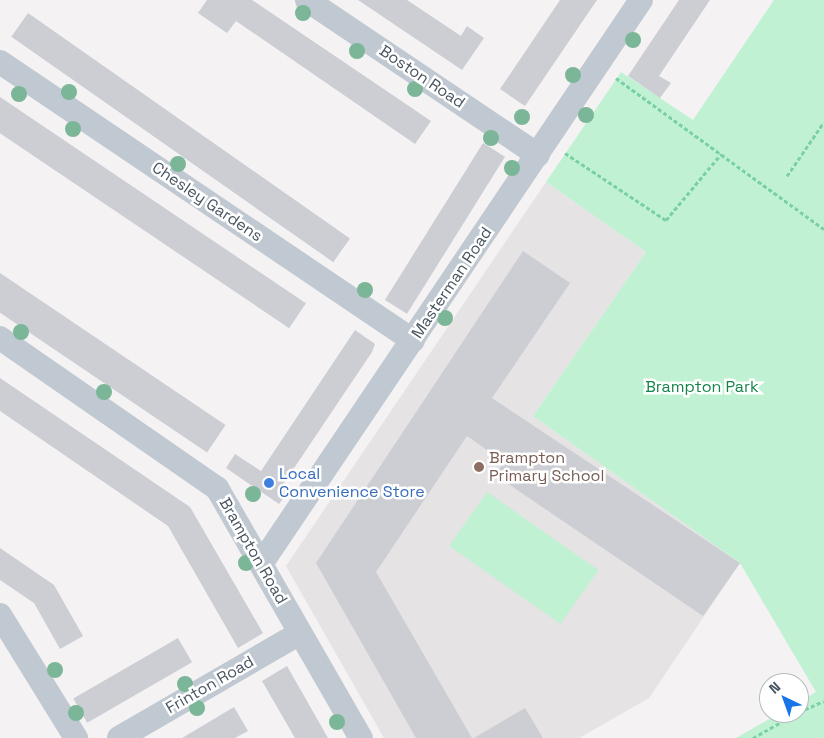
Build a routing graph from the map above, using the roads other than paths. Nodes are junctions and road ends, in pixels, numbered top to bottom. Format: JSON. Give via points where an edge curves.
{"nodes":[{"id":1,"x":306,"y":0,"type":"edge"},
{"id":2,"x":641,"y":0,"type":"edge"},
{"id":3,"x":0,"y":62,"type":"edge"},
{"id":4,"x":542,"y":148,"type":"junction"},
{"id":5,"x":0,"y":338,"type":"edge"},
{"id":6,"x":413,"y":341,"type":"junction"},
{"id":7,"x":261,"y":564,"type":"junction"},
{"id":8,"x":0,"y":615,"type":"edge"},
{"id":9,"x":300,"y":633,"type":"junction"},
{"id":10,"x":76,"y":738,"type":"edge"},
{"id":11,"x":119,"y":738,"type":"edge"},
{"id":12,"x":361,"y":738,"type":"edge"}],
"edges":[{"from":1,"to":4,"type":"street","name":"Boston Road"},
{"from":2,"to":4,"type":"street","name":"Masterman Road"},
{"from":3,"to":6,"type":"street","name":"Chesley Gardens"},
{"from":4,"to":6,"type":"street","name":"Masterman Road"},
{"from":5,"to":7,"type":"street","name":"Brampton Road","via":[[217,488]]},
{"from":6,"to":7,"type":"street","name":"Masterman Road"},
{"from":7,"to":9,"type":"street","name":"Brampton Road"},
{"from":8,"to":10,"type":"street"},
{"from":9,"to":11,"type":"street","name":"Frinton Road"},
{"from":9,"to":12,"type":"street","name":"Brampton Road"}]}
